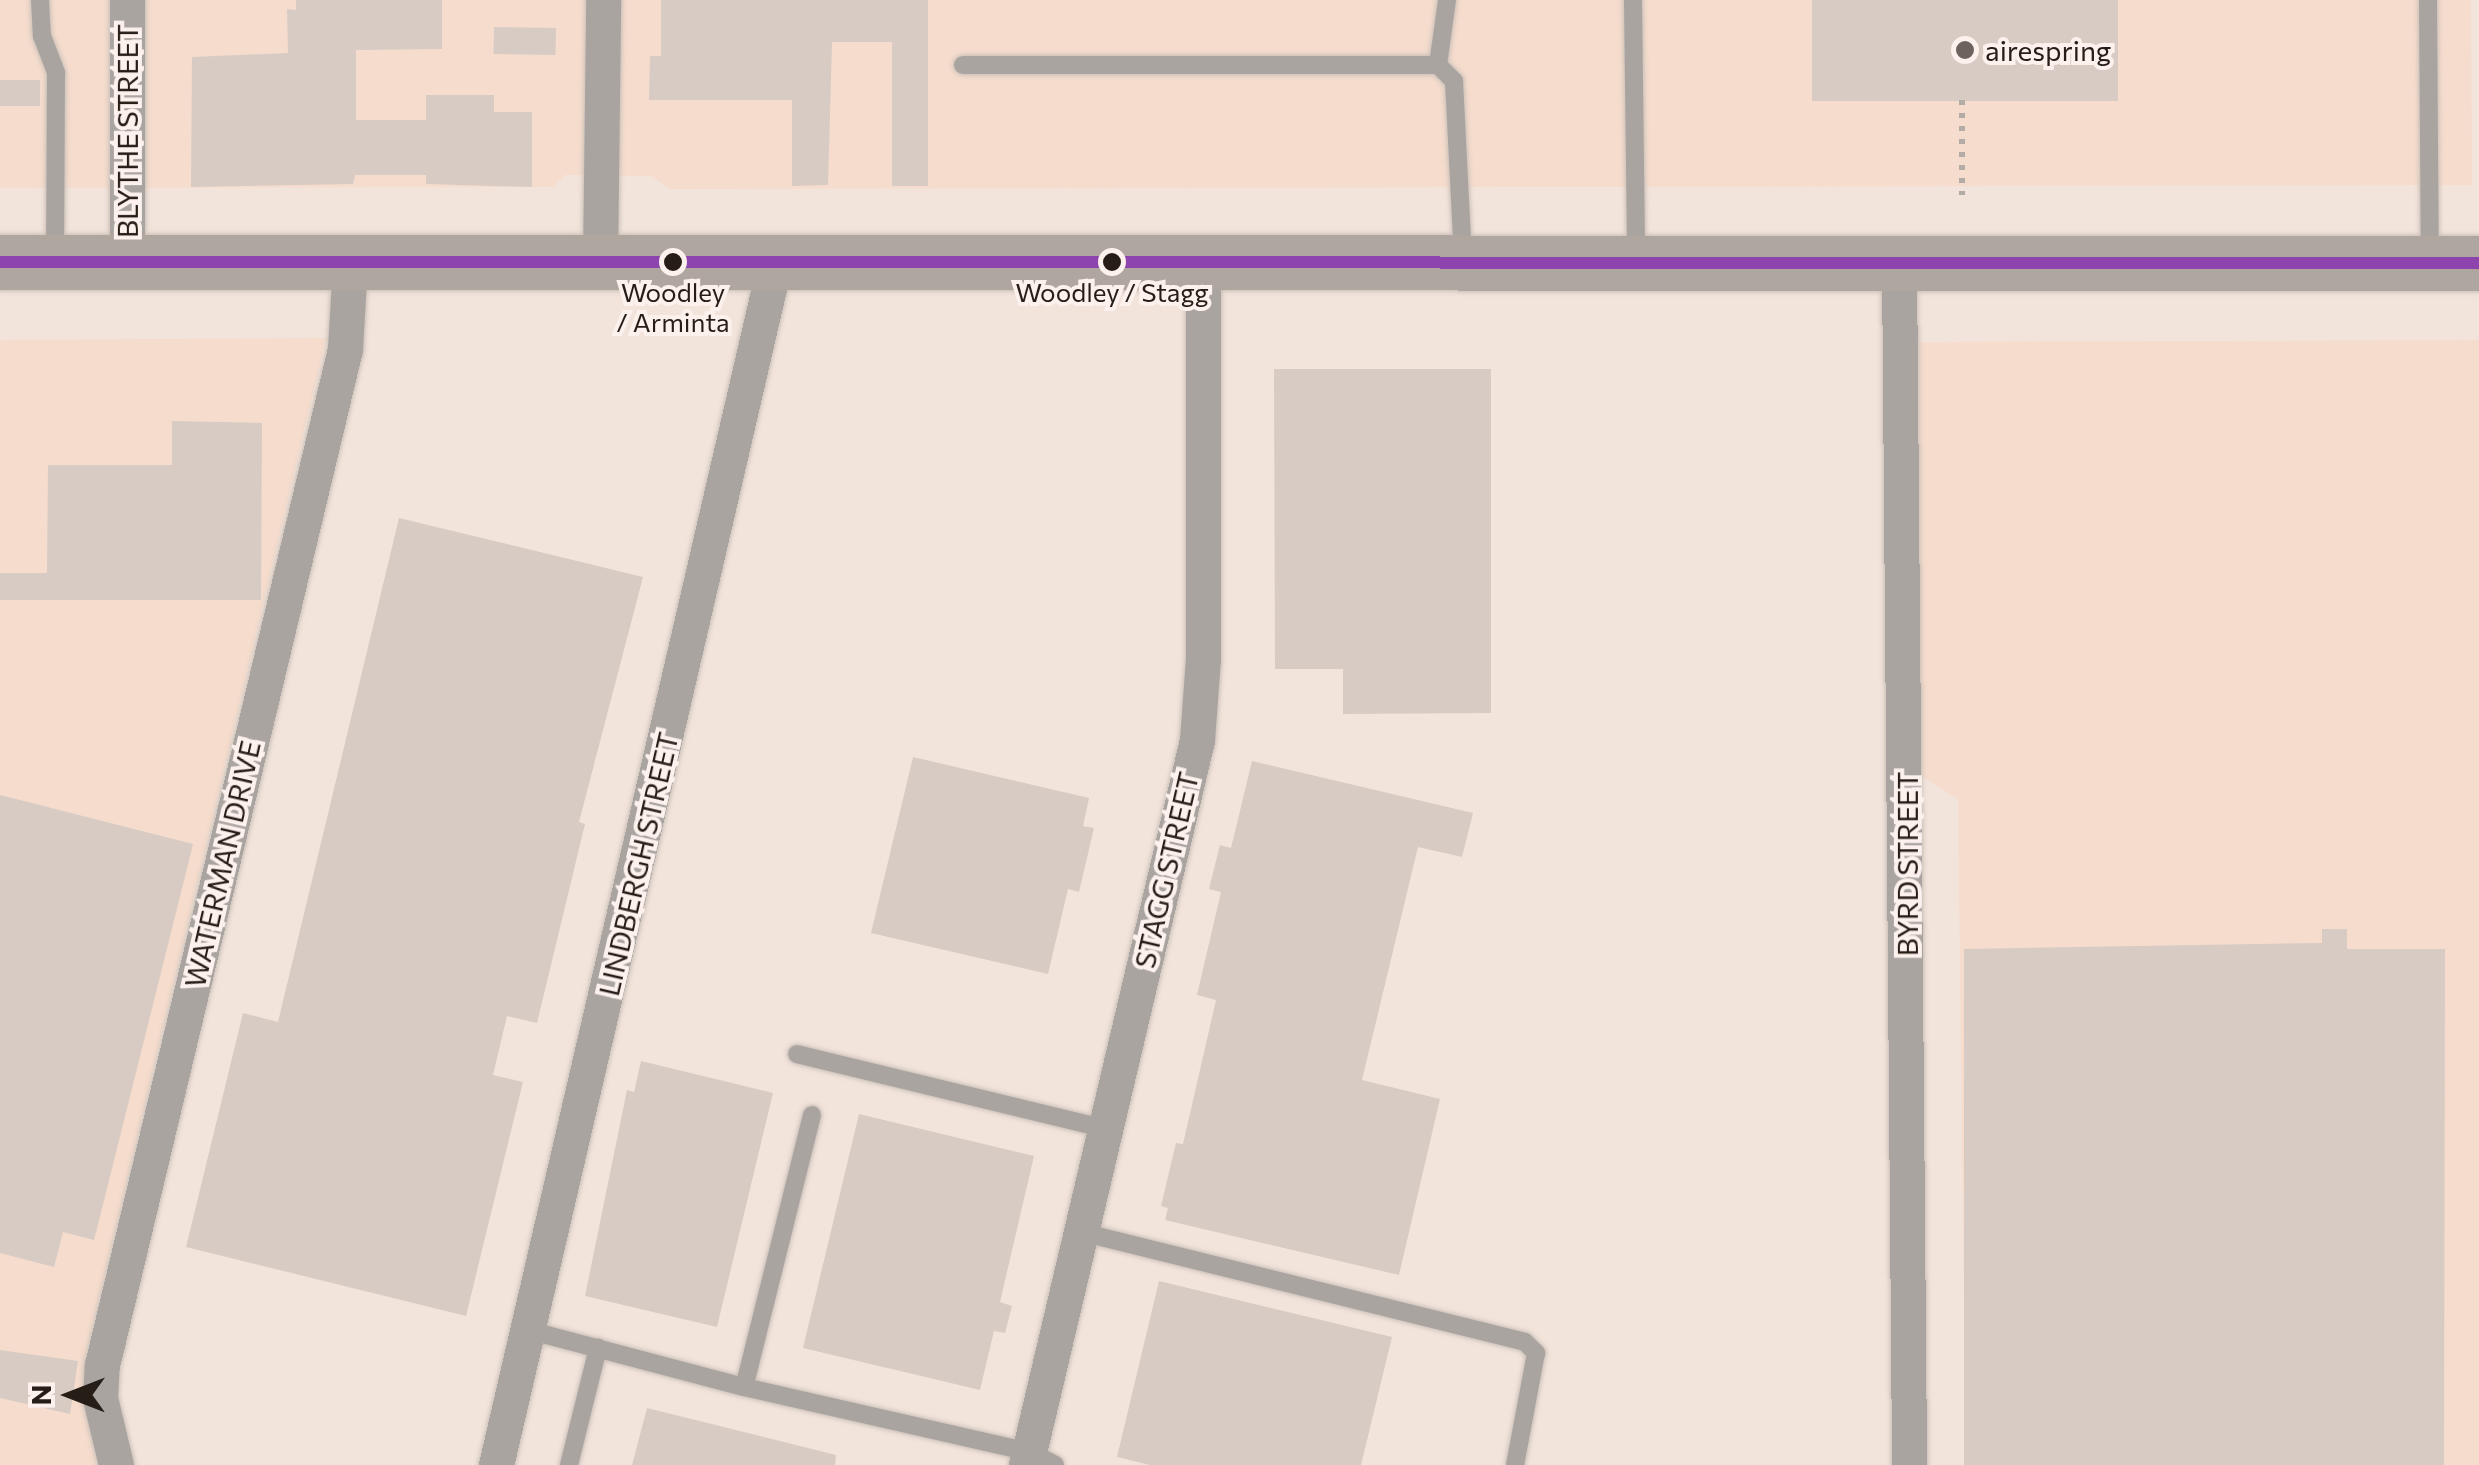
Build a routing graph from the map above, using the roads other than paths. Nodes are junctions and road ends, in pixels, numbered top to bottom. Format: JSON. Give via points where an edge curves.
{"nodes":[{"id":1,"x":40,"y":0,"type":"edge"},
{"id":2,"x":126,"y":0,"type":"edge"},
{"id":3,"x":603,"y":0,"type":"edge"},
{"id":4,"x":1447,"y":0,"type":"edge"},
{"id":5,"x":1633,"y":0,"type":"edge"},
{"id":6,"x":2428,"y":0,"type":"edge"},
{"id":7,"x":963,"y":65,"type":"dead end"},
{"id":8,"x":1438,"y":65,"type":"junction"},
{"id":9,"x":0,"y":262,"type":"edge"},
{"id":10,"x":54,"y":262,"type":"junction"},
{"id":11,"x":127,"y":262,"type":"junction"},
{"id":12,"x":350,"y":262,"type":"junction"},
{"id":13,"x":775,"y":262,"type":"junction"},
{"id":14,"x":1463,"y":262,"type":"junction"},
{"id":15,"x":1636,"y":262,"type":"junction"},
{"id":16,"x":1899,"y":262,"type":"junction"},
{"id":17,"x":2455,"y":262,"type":"edge"},
{"id":18,"x":600,"y":263,"type":"junction"},
{"id":19,"x":1203,"y":263,"type":"junction"},
{"id":20,"x":797,"y":1054,"type":"dead end"},
{"id":21,"x":812,"y":1115,"type":"dead end"},
{"id":22,"x":1106,"y":1128,"type":"junction"},
{"id":23,"x":1081,"y":1232,"type":"junction"},
{"id":24,"x":528,"y":1330,"type":"junction"},
{"id":25,"x":598,"y":1348,"type":"junction"},
{"id":26,"x":744,"y":1387,"type":"junction"},
{"id":27,"x":1037,"y":1461,"type":"edge"},
{"id":28,"x":116,"y":1465,"type":"edge"},
{"id":29,"x":496,"y":1465,"type":"edge"},
{"id":30,"x":569,"y":1465,"type":"edge"},
{"id":31,"x":1515,"y":1465,"type":"edge"},
{"id":32,"x":1909,"y":1465,"type":"edge"}],
"edges":[{"from":1,"to":10,"type":"lane","via":[[42,36],[56,73]]},
{"from":2,"to":11,"type":"street","name":"BLYTHE STREET"},
{"from":3,"to":18,"type":"street"},
{"from":4,"to":8,"type":"lane"},
{"from":5,"to":15,"type":"lane"},
{"from":6,"to":17,"type":"lane"},
{"from":7,"to":8,"type":"lane"},
{"from":8,"to":14,"type":"lane","via":[[1454,81]]},
{"from":9,"to":10,"type":"main road"},
{"from":10,"to":11,"type":"main road"},
{"from":11,"to":12,"type":"main road"},
{"from":12,"to":18,"type":"main road"},
{"from":12,"to":28,"type":"street","name":"WATERMAN DRIVE","via":[[345,349],[102,1364],[100,1398]]},
{"from":13,"to":18,"type":"main road"},
{"from":13,"to":19,"type":"main road"},
{"from":13,"to":24,"type":"street","name":"LINDBERGH STREET"},
{"from":14,"to":15,"type":"main road"},
{"from":14,"to":19,"type":"main road"},
{"from":15,"to":16,"type":"main road"},
{"from":16,"to":17,"type":"main road"},
{"from":16,"to":32,"type":"street","name":"BYRD STREET"},
{"from":19,"to":22,"type":"street","name":"STAGG STREET","via":[[1202,700]]},
{"from":20,"to":22,"type":"lane"},
{"from":21,"to":26,"type":"lane"},
{"from":22,"to":23,"type":"street","name":"STAGG STREET"},
{"from":23,"to":27,"type":"street","name":"STAGG STREET"},
{"from":23,"to":31,"type":"lane","via":[[1526,1342],[1536,1353]]},
{"from":24,"to":25,"type":"lane"},
{"from":24,"to":29,"type":"street","name":"LINDBERGH STREET"},
{"from":25,"to":26,"type":"lane"},
{"from":25,"to":30,"type":"lane"},
{"from":26,"to":27,"type":"lane"}]}
